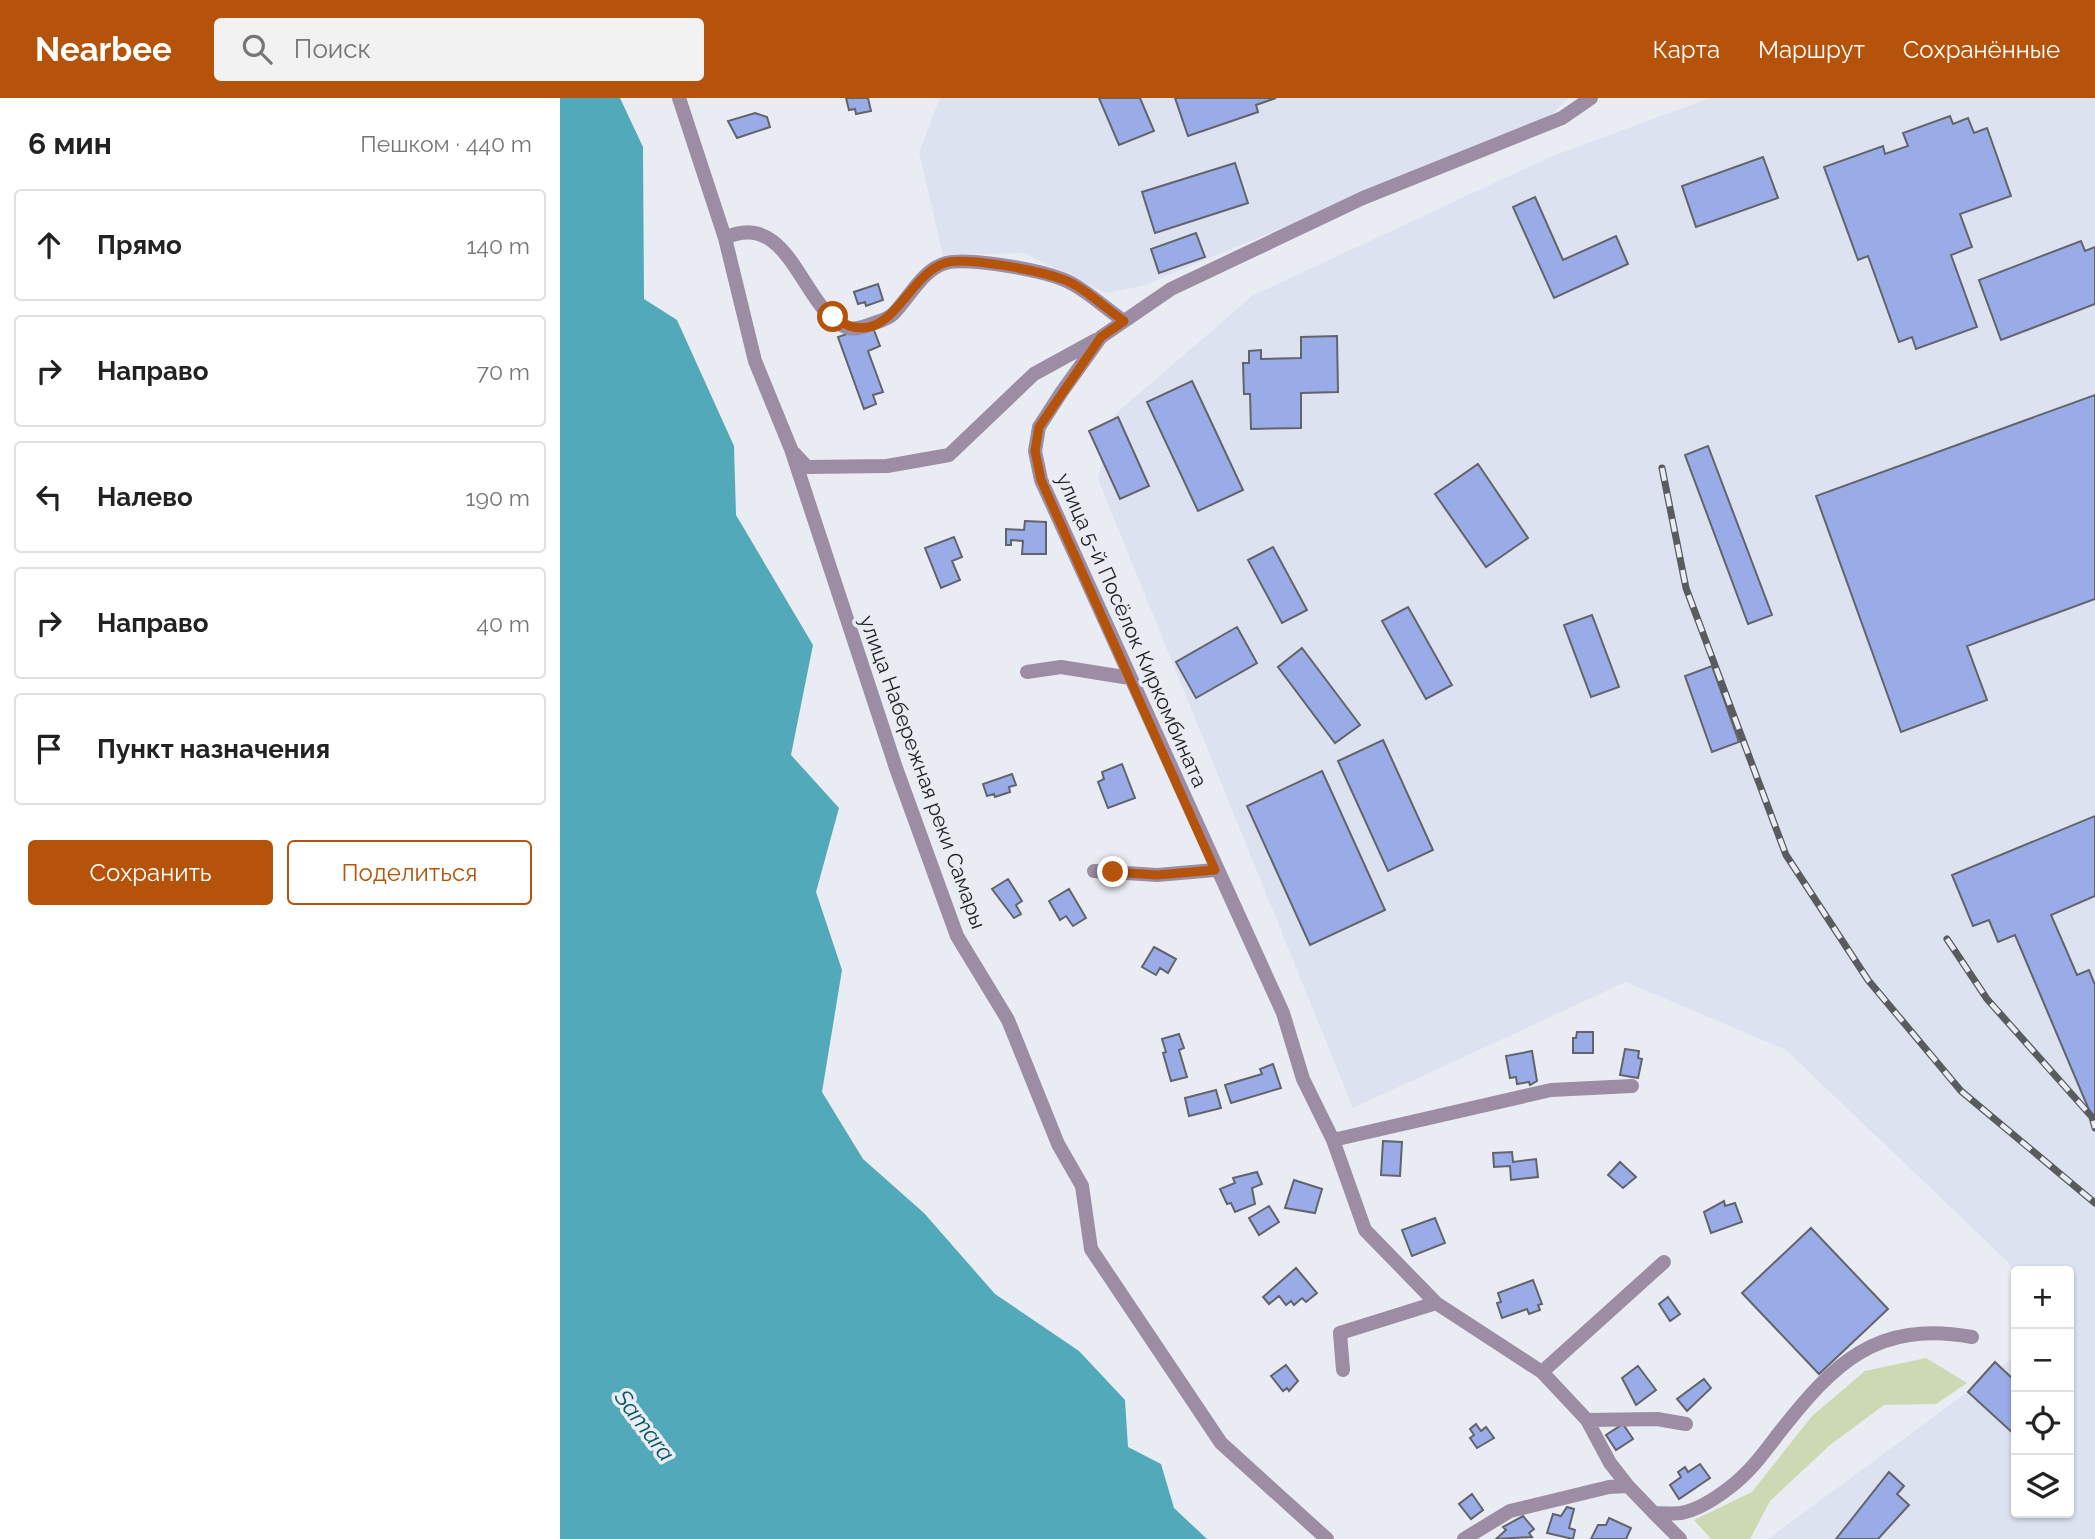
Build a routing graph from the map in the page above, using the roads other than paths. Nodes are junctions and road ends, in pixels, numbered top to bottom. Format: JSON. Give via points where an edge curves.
{"nodes":[{"id":1,"x":679,"y":98,"type":"edge"},
{"id":2,"x":1591,"y":98,"type":"edge"},
{"id":3,"x":725,"y":238,"type":"junction"},
{"id":4,"x":1124,"y":321,"type":"junction"},
{"id":5,"x":1101,"y":337,"type":"junction"},
{"id":6,"x":791,"y":449,"type":"junction"},
{"id":7,"x":1027,"y":672,"type":"dead end"},
{"id":8,"x":1130,"y":678,"type":"junction"},
{"id":9,"x":1215,"y":870,"type":"junction"},
{"id":10,"x":1094,"y":872,"type":"dead end"},
{"id":11,"x":1632,"y":1086,"type":"dead end"},
{"id":12,"x":1333,"y":1140,"type":"junction"},
{"id":13,"x":1664,"y":1262,"type":"dead end"},
{"id":14,"x":1436,"y":1303,"type":"junction"},
{"id":15,"x":1972,"y":1337,"type":"dead end"},
{"id":16,"x":1343,"y":1370,"type":"dead end"},
{"id":17,"x":1542,"y":1372,"type":"junction"},
{"id":18,"x":1587,"y":1420,"type":"junction"},
{"id":19,"x":1686,"y":1424,"type":"dead end"},
{"id":20,"x":1628,"y":1486,"type":"junction"},
{"id":21,"x":1654,"y":1513,"type":"junction"},
{"id":22,"x":1326,"y":1539,"type":"edge"},
{"id":23,"x":1464,"y":1539,"type":"edge"},
{"id":24,"x":1680,"y":1539,"type":"edge"}],
"edges":[{"from":1,"to":3,"type":"street","name":"улица Набережная реки Самары"},
{"from":2,"to":4,"type":"street","name":"улица 5-й Посёлок Киркомбината","via":[[1562,118],[1363,198],[1171,289]]},
{"from":3,"to":4,"type":"street","via":[[753,232],[774,242],[833,317],[849,328],[891,317],[914,286],[944,263],[972,261],[1063,279]]},
{"from":3,"to":6,"type":"street","name":"улица Набережная реки Самары","via":[[755,361]]},
{"from":4,"to":5,"type":"street","name":"улица 5-й Посёлок Киркомбината"},
{"from":5,"to":6,"type":"street","via":[[1034,374],[949,455],[887,466],[807,467]]},
{"from":5,"to":8,"type":"street","name":"улица 5-й Посёлок Киркомбината","via":[[1039,427],[1035,451],[1041,480]]},
{"from":6,"to":22,"type":"street","name":"улица Набережная реки Самары","via":[[957,936],[1008,1020],[1058,1144],[1082,1186],[1091,1249],[1221,1443]]},
{"from":7,"to":8,"type":"street","via":[[1060,667]]},
{"from":8,"to":9,"type":"street","name":"улица 5-й Посёлок Киркомбината"},
{"from":9,"to":10,"type":"street","via":[[1157,875]]},
{"from":9,"to":12,"type":"street","name":"улица 5-й Посёлок Киркомбината","via":[[1283,1013],[1303,1079]]},
{"from":11,"to":12,"type":"street","via":[[1552,1090]]},
{"from":12,"to":14,"type":"street","name":"улица 5-й Посёлок Киркомбината","via":[[1366,1230]]},
{"from":13,"to":17,"type":"street"},
{"from":14,"to":16,"type":"street","via":[[1340,1333]]},
{"from":14,"to":17,"type":"street","name":"улица 5-й Посёлок Киркомбината"},
{"from":15,"to":21,"type":"street","via":[[1940,1331],[1909,1334],[1863,1349],[1821,1381],[1750,1472],[1717,1498],[1682,1513]]},
{"from":17,"to":18,"type":"street","name":"улица 5-й Посёлок Киркомбината"},
{"from":18,"to":19,"type":"street","via":[[1657,1419]]},
{"from":18,"to":20,"type":"street","name":"улица 5-й Посёлок Киркомбината"},
{"from":20,"to":21,"type":"street","name":"улица 5-й Посёлок Киркомбината"},
{"from":20,"to":23,"type":"street","via":[[1510,1511]]},
{"from":21,"to":24,"type":"street","name":"улица 5-й Посёлок Киркомбината"}]}
